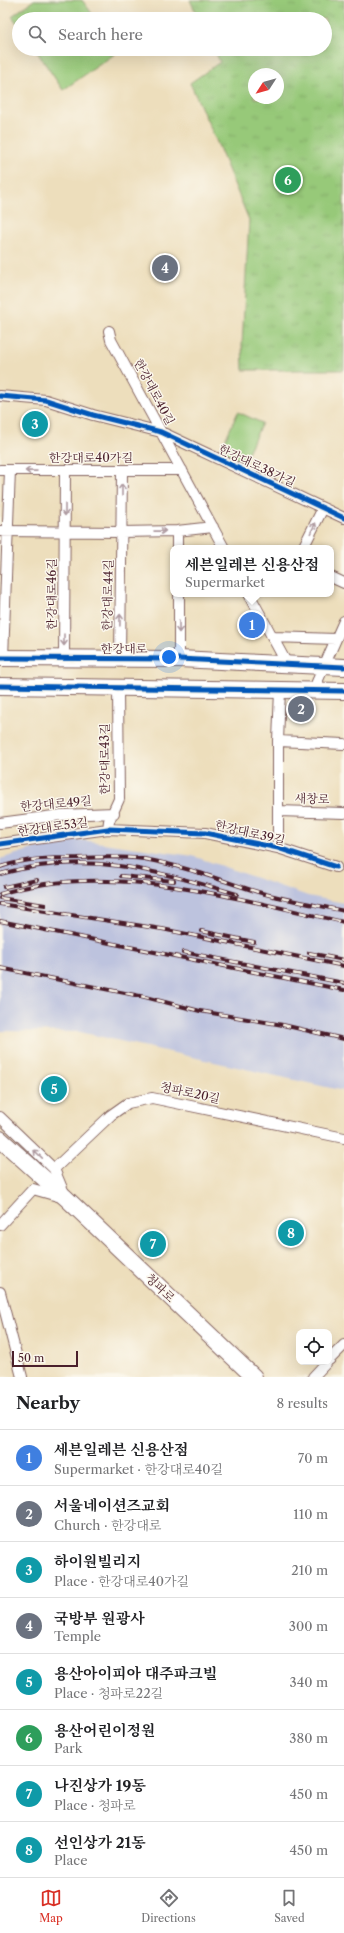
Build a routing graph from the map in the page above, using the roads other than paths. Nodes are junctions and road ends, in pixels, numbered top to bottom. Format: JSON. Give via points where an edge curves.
{"nodes":[{"id":1,"x":109,"y":331,"type":"dead end"},
{"id":2,"x":0,"y":396,"type":"edge"},
{"id":3,"x":161,"y":432,"type":"junction"},
{"id":4,"x":5,"y":470,"type":"edge"},
{"id":5,"x":182,"y":470,"type":"junction"},
{"id":6,"x":65,"y":471,"type":"junction"},
{"id":7,"x":122,"y":472,"type":"junction"},
{"id":8,"x":323,"y":508,"type":"junction"},
{"id":9,"x":344,"y":518,"type":"edge"},
{"id":10,"x":213,"y":527,"type":"junction"},
{"id":11,"x":65,"y":530,"type":"junction"},
{"id":12,"x":4,"y":531,"type":"edge"},
{"id":13,"x":177,"y":531,"type":"junction"},
{"id":14,"x":121,"y":532,"type":"junction"},
{"id":15,"x":177,"y":545,"type":"edge"},
{"id":16,"x":222,"y":545,"type":"edge"},
{"id":17,"x":304,"y":545,"type":"edge"},
{"id":18,"x":334,"y":578,"type":"edge"},
{"id":19,"x":344,"y":583,"type":"edge"},
{"id":20,"x":179,"y":597,"type":"edge"},
{"id":21,"x":251,"y":597,"type":"edge"},
{"id":22,"x":344,"y":621,"type":"edge"},
{"id":23,"x":273,"y":637,"type":"junction"},
{"id":24,"x":336,"y":639,"type":"junction"},
{"id":25,"x":2,"y":658,"type":"edge"},
{"id":26,"x":64,"y":659,"type":"junction"},
{"id":27,"x":120,"y":659,"type":"junction"},
{"id":28,"x":179,"y":659,"type":"junction"},
{"id":29,"x":287,"y":664,"type":"junction"},
{"id":30,"x":323,"y":666,"type":"junction"},
{"id":31,"x":344,"y":667,"type":"edge"},
{"id":32,"x":0,"y":686,"type":"edge"},
{"id":33,"x":118,"y":688,"type":"junction"},
{"id":34,"x":280,"y":690,"type":"junction"},
{"id":35,"x":313,"y":691,"type":"junction"},
{"id":36,"x":344,"y":691,"type":"edge"},
{"id":37,"x":278,"y":741,"type":"junction"},
{"id":38,"x":344,"y":744,"type":"edge"},
{"id":39,"x":278,"y":811,"type":"junction"},
{"id":40,"x":114,"y":813,"type":"junction"},
{"id":41,"x":344,"y":813,"type":"edge"},
{"id":42,"x":0,"y":823,"type":"edge"},
{"id":43,"x":108,"y":829,"type":"junction"},
{"id":44,"x":0,"y":844,"type":"edge"},
{"id":45,"x":278,"y":848,"type":"junction"},
{"id":46,"x":336,"y":867,"type":"dead end"},
{"id":47,"x":0,"y":1117,"type":"edge"},
{"id":48,"x":344,"y":1138,"type":"edge"},
{"id":49,"x":0,"y":1139,"type":"edge"},
{"id":50,"x":54,"y":1170,"type":"junction"},
{"id":51,"x":66,"y":1198,"type":"junction"},
{"id":52,"x":0,"y":1225,"type":"edge"},
{"id":53,"x":0,"y":1292,"type":"edge"},
{"id":54,"x":344,"y":1345,"type":"edge"},
{"id":55,"x":332,"y":1357,"type":"edge"},
{"id":56,"x":324,"y":1365,"type":"edge"},
{"id":57,"x":22,"y":1377,"type":"edge"},
{"id":58,"x":254,"y":1377,"type":"edge"},
{"id":59,"x":313,"y":1377,"type":"edge"}],
"edges":[{"from":1,"to":3,"type":"street","name":"한강대로40길","via":[[111,340]]},
{"from":2,"to":3,"type":"street","name":"한강대로38가길","via":[[46,400]]},
{"from":3,"to":5,"type":"street","name":"한강대로40길"},
{"from":3,"to":8,"type":"street","name":"한강대로38가길"},
{"from":6,"to":4,"type":"street","name":"한강대로40가길","one_way":true},
{"from":4,"to":12,"type":"street"},
{"from":5,"to":7,"type":"street","name":"한강대로40가길"},
{"from":5,"to":10,"type":"street","name":"한강대로40길"},
{"from":6,"to":7,"type":"street","name":"한강대로40가길"},
{"from":6,"to":11,"type":"street","name":"한강대로46길","one_way":true},
{"from":14,"to":7,"type":"street","name":"한강대로44길","one_way":true},
{"from":8,"to":9,"type":"street","name":"한강대로38가길"},
{"from":17,"to":8,"type":"street","one_way":true},
{"from":10,"to":13,"type":"street"},
{"from":10,"to":16,"type":"street","name":"한강대로40길"},
{"from":11,"to":12,"type":"street"},
{"from":11,"to":14,"type":"street"},
{"from":11,"to":26,"type":"street","name":"한강대로46길","one_way":true},
{"from":12,"to":25,"type":"street"},
{"from":14,"to":13,"type":"street","one_way":true},
{"from":13,"to":15,"type":"street"},
{"from":27,"to":14,"type":"street","name":"한강대로44길","one_way":true},
{"from":18,"to":19,"type":"street"},
{"from":20,"to":28,"type":"street","one_way":true},
{"from":21,"to":23,"type":"street"},
{"from":22,"to":24,"type":"street"},
{"from":23,"to":24,"type":"street"},
{"from":23,"to":29,"type":"street"},
{"from":24,"to":30,"type":"street"},
{"from":25,"to":26,"type":"main road","name":"한강대로"},
{"from":26,"to":27,"type":"main road","name":"한강대로"},
{"from":27,"to":28,"type":"main road","name":"한강대로"},
{"from":28,"to":29,"type":"main road","name":"한강대로"},
{"from":29,"to":30,"type":"main road","name":"한강대로"},
{"from":30,"to":31,"type":"main road","name":"한강대로"},
{"from":30,"to":35,"type":"street"},
{"from":32,"to":33,"type":"main road"},
{"from":33,"to":34,"type":"main road"},
{"from":33,"to":40,"type":"street","name":"한강대로43길","via":[[119,799]]},
{"from":34,"to":35,"type":"main road"},
{"from":34,"to":37,"type":"street","name":"한강대로39길"},
{"from":35,"to":36,"type":"main road"},
{"from":37,"to":38,"type":"street"},
{"from":37,"to":39,"type":"street","name":"한강대로39길"},
{"from":39,"to":41,"type":"street","name":"새창로"},
{"from":39,"to":45,"type":"street","name":"한강대로39길"},
{"from":40,"to":42,"type":"street","name":"한강대로49길","via":[[61,815]]},
{"from":40,"to":43,"type":"street","name":"한강대로43길"},
{"from":43,"to":44,"type":"street","name":"한강대로53길"},
{"from":43,"to":45,"type":"street","name":"한강대로39길","via":[[206,833]]},
{"from":45,"to":46,"type":"street","name":"한강대로39길"},
{"from":50,"to":47,"type":"street","one_way":true},
{"from":48,"to":50,"type":"street","name":"청파로20길","via":[[152,1098],[128,1103]]},
{"from":49,"to":51,"type":"main road","name":"청파로"},
{"from":50,"to":51,"type":"street"},
{"from":51,"to":52,"type":"street","name":"청파로","via":[[33,1189]]},
{"from":51,"to":58,"type":"main road","name":"청파로"},
{"from":53,"to":57,"type":"street"},
{"from":54,"to":55,"type":"street"},
{"from":56,"to":59,"type":"street"}]}
